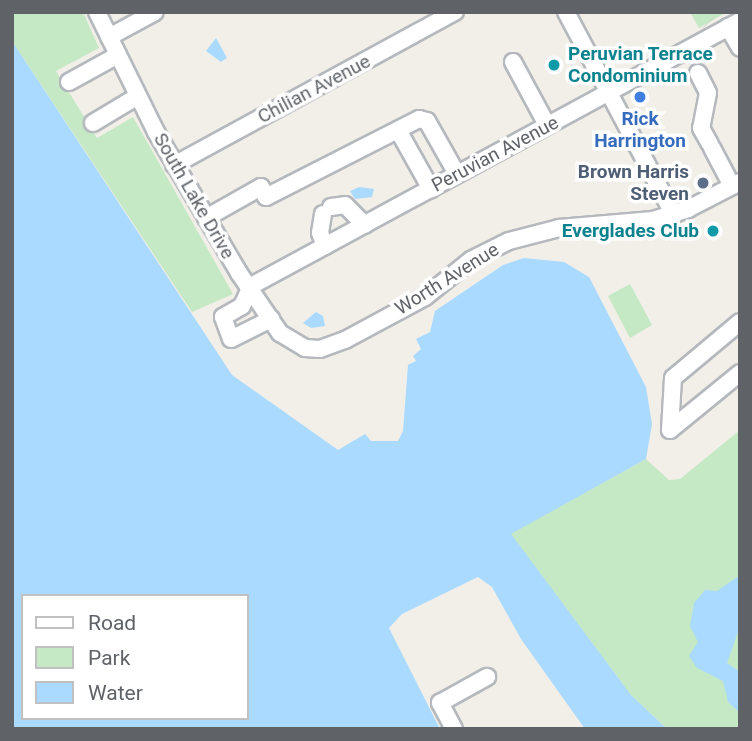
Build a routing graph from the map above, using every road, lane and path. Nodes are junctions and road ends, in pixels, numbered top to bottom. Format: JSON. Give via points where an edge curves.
{"nodes":[{"id":1,"x":97,"y":12,"type":"edge"},
{"id":2,"x":155,"y":12,"type":"edge"},
{"id":3,"x":455,"y":12,"type":"edge"},
{"id":4,"x":566,"y":12,"type":"edge"},
{"id":5,"x":734,"y":24,"type":"edge"},
{"id":6,"x":109,"y":37,"type":"junction"},
{"id":7,"x":740,"y":48,"type":"edge"},
{"id":8,"x":118,"y":55,"type":"junction"},
{"id":9,"x":513,"y":62,"type":"dead end"},
{"id":10,"x":698,"y":74,"type":"dead end"},
{"id":11,"x":69,"y":82,"type":"dead end"},
{"id":12,"x":609,"y":92,"type":"junction"},
{"id":13,"x":138,"y":96,"type":"junction"},
{"id":14,"x":93,"y":123,"type":"dead end"},
{"id":15,"x":547,"y":125,"type":"junction"},
{"id":16,"x":398,"y":130,"type":"junction"},
{"id":17,"x":174,"y":164,"type":"junction"},
{"id":18,"x":457,"y":174,"type":"junction"},
{"id":19,"x":736,"y":184,"type":"edge"},
{"id":20,"x":431,"y":189,"type":"junction"},
{"id":21,"x":674,"y":215,"type":"junction"},
{"id":22,"x":206,"y":218,"type":"junction"},
{"id":23,"x":365,"y":225,"type":"junction"},
{"id":24,"x":325,"y":246,"type":"junction"},
{"id":25,"x":250,"y":286,"type":"junction"},
{"id":26,"x":271,"y":319,"type":"junction"},
{"id":27,"x":740,"y":322,"type":"edge"},
{"id":28,"x":320,"y":349,"type":"joint"},
{"id":29,"x":740,"y":373,"type":"edge"},
{"id":30,"x":487,"y":677,"type":"dead end"},
{"id":31,"x":454,"y":729,"type":"edge"}],
"edges":[{"from":1,"to":6,"type":"street","name":"South Lake Drive"},
{"from":2,"to":6,"type":"street"},
{"from":3,"to":17,"type":"street","name":"Chilian Avenue"},
{"from":4,"to":12,"type":"street"},
{"from":5,"to":7,"type":"street"},
{"from":5,"to":12,"type":"street","name":"Peruvian Avenue"},
{"from":6,"to":8,"type":"street","name":"South Lake Drive"},
{"from":8,"to":11,"type":"street"},
{"from":8,"to":13,"type":"street","name":"South Lake Drive"},
{"from":9,"to":15,"type":"street"},
{"from":10,"to":19,"type":"street","via":[[708,93],[701,128]]},
{"from":12,"to":15,"type":"street","name":"Peruvian Avenue"},
{"from":12,"to":21,"type":"street"},
{"from":13,"to":14,"type":"street"},
{"from":13,"to":17,"type":"street","name":"South Lake Drive"},
{"from":15,"to":18,"type":"street","name":"Peruvian Avenue"},
{"from":16,"to":18,"type":"street","via":[[424,118]]},
{"from":16,"to":20,"type":"street"},
{"from":16,"to":22,"type":"street","via":[[266,197],[261,187]]},
{"from":17,"to":22,"type":"street","name":"South Lake Drive"},
{"from":18,"to":20,"type":"street","name":"Peruvian Avenue"},
{"from":19,"to":21,"type":"street","name":"Worth Avenue"},
{"from":20,"to":23,"type":"street","name":"Peruvian Avenue"},
{"from":21,"to":28,"type":"street","name":"Worth Avenue","via":[[633,224],[559,228],[509,241],[471,260],[425,296]]},
{"from":22,"to":25,"type":"street","name":"South Lake Drive"},
{"from":23,"to":24,"type":"street","name":"Peruvian Avenue"},
{"from":23,"to":24,"type":"street","via":[[345,205],[327,211],[320,233]]},
{"from":24,"to":25,"type":"street","name":"Peruvian Avenue"},
{"from":25,"to":26,"type":"street","name":"South Lake Drive"},
{"from":25,"to":26,"type":"street","via":[[242,306],[223,317],[231,339]]},
{"from":26,"to":28,"type":"street","name":"South Lake Drive","via":[[286,340]]},
{"from":27,"to":29,"type":"street","via":[[673,379],[670,430]]},
{"from":30,"to":31,"type":"street","via":[[440,703]]}]}
